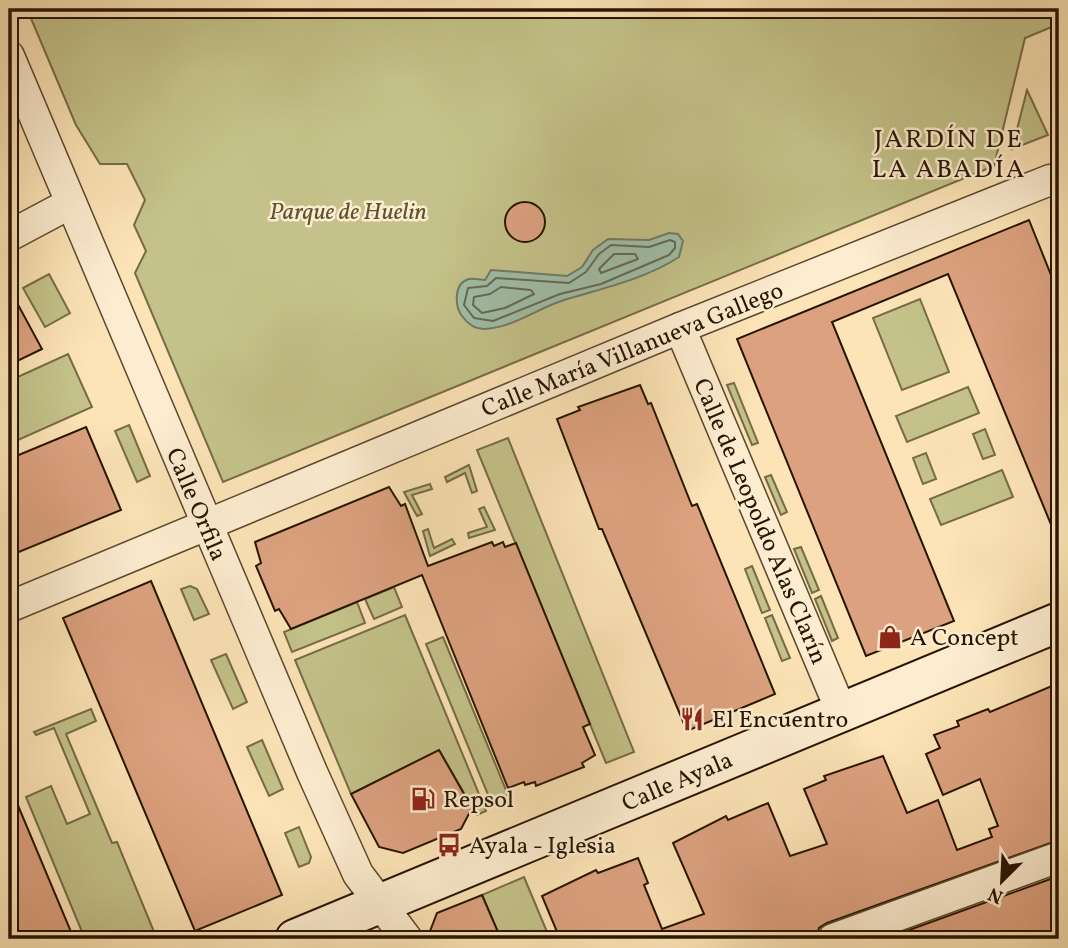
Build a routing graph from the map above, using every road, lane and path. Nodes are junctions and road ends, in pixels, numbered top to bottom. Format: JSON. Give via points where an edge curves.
{"nodes":[{"id":1,"x":9,"y":56,"type":"edge"},
{"id":2,"x":1059,"y":181,"type":"edge"},
{"id":3,"x":71,"y":203,"type":"junction"},
{"id":4,"x":9,"y":236,"type":"edge"},
{"id":5,"x":680,"y":328,"type":"junction"},
{"id":6,"x":206,"y":525,"type":"junction"},
{"id":7,"x":9,"y":607,"type":"edge"},
{"id":8,"x":1059,"y":622,"type":"edge"},
{"id":9,"x":842,"y":713,"type":"junction"},
{"id":10,"x":1059,"y":857,"type":"edge"},
{"id":11,"x":382,"y":904,"type":"junction"},
{"id":12,"x":295,"y":939,"type":"edge"},
{"id":13,"x":407,"y":939,"type":"edge"},
{"id":14,"x":833,"y":939,"type":"edge"}],
"edges":[{"from":1,"to":3,"type":"street","name":"Calle Orfila"},
{"from":2,"to":5,"type":"street","name":"Calle María Villanueva Gallego","via":[[1050,180]]},
{"from":3,"to":4,"type":"street"},
{"from":3,"to":6,"type":"street","name":"Calle Orfila"},
{"from":5,"to":6,"type":"street","name":"Calle María Villanueva Gallego"},
{"from":5,"to":9,"type":"street","name":"Calle de Leopoldo Alas Clarín"},
{"from":6,"to":7,"type":"street","name":"Calle María Villanueva Gallego"},
{"from":6,"to":11,"type":"street","name":"Calle Orfila","via":[[354,865]]},
{"from":8,"to":9,"type":"main road","name":"Calle Ayala"},
{"from":9,"to":11,"type":"main road","name":"Calle Ayala"},
{"from":10,"to":14,"type":"street"},
{"from":11,"to":12,"type":"main road","name":"Calle Ayala"},
{"from":11,"to":13,"type":"street","name":"Calle Orfila"}]}
